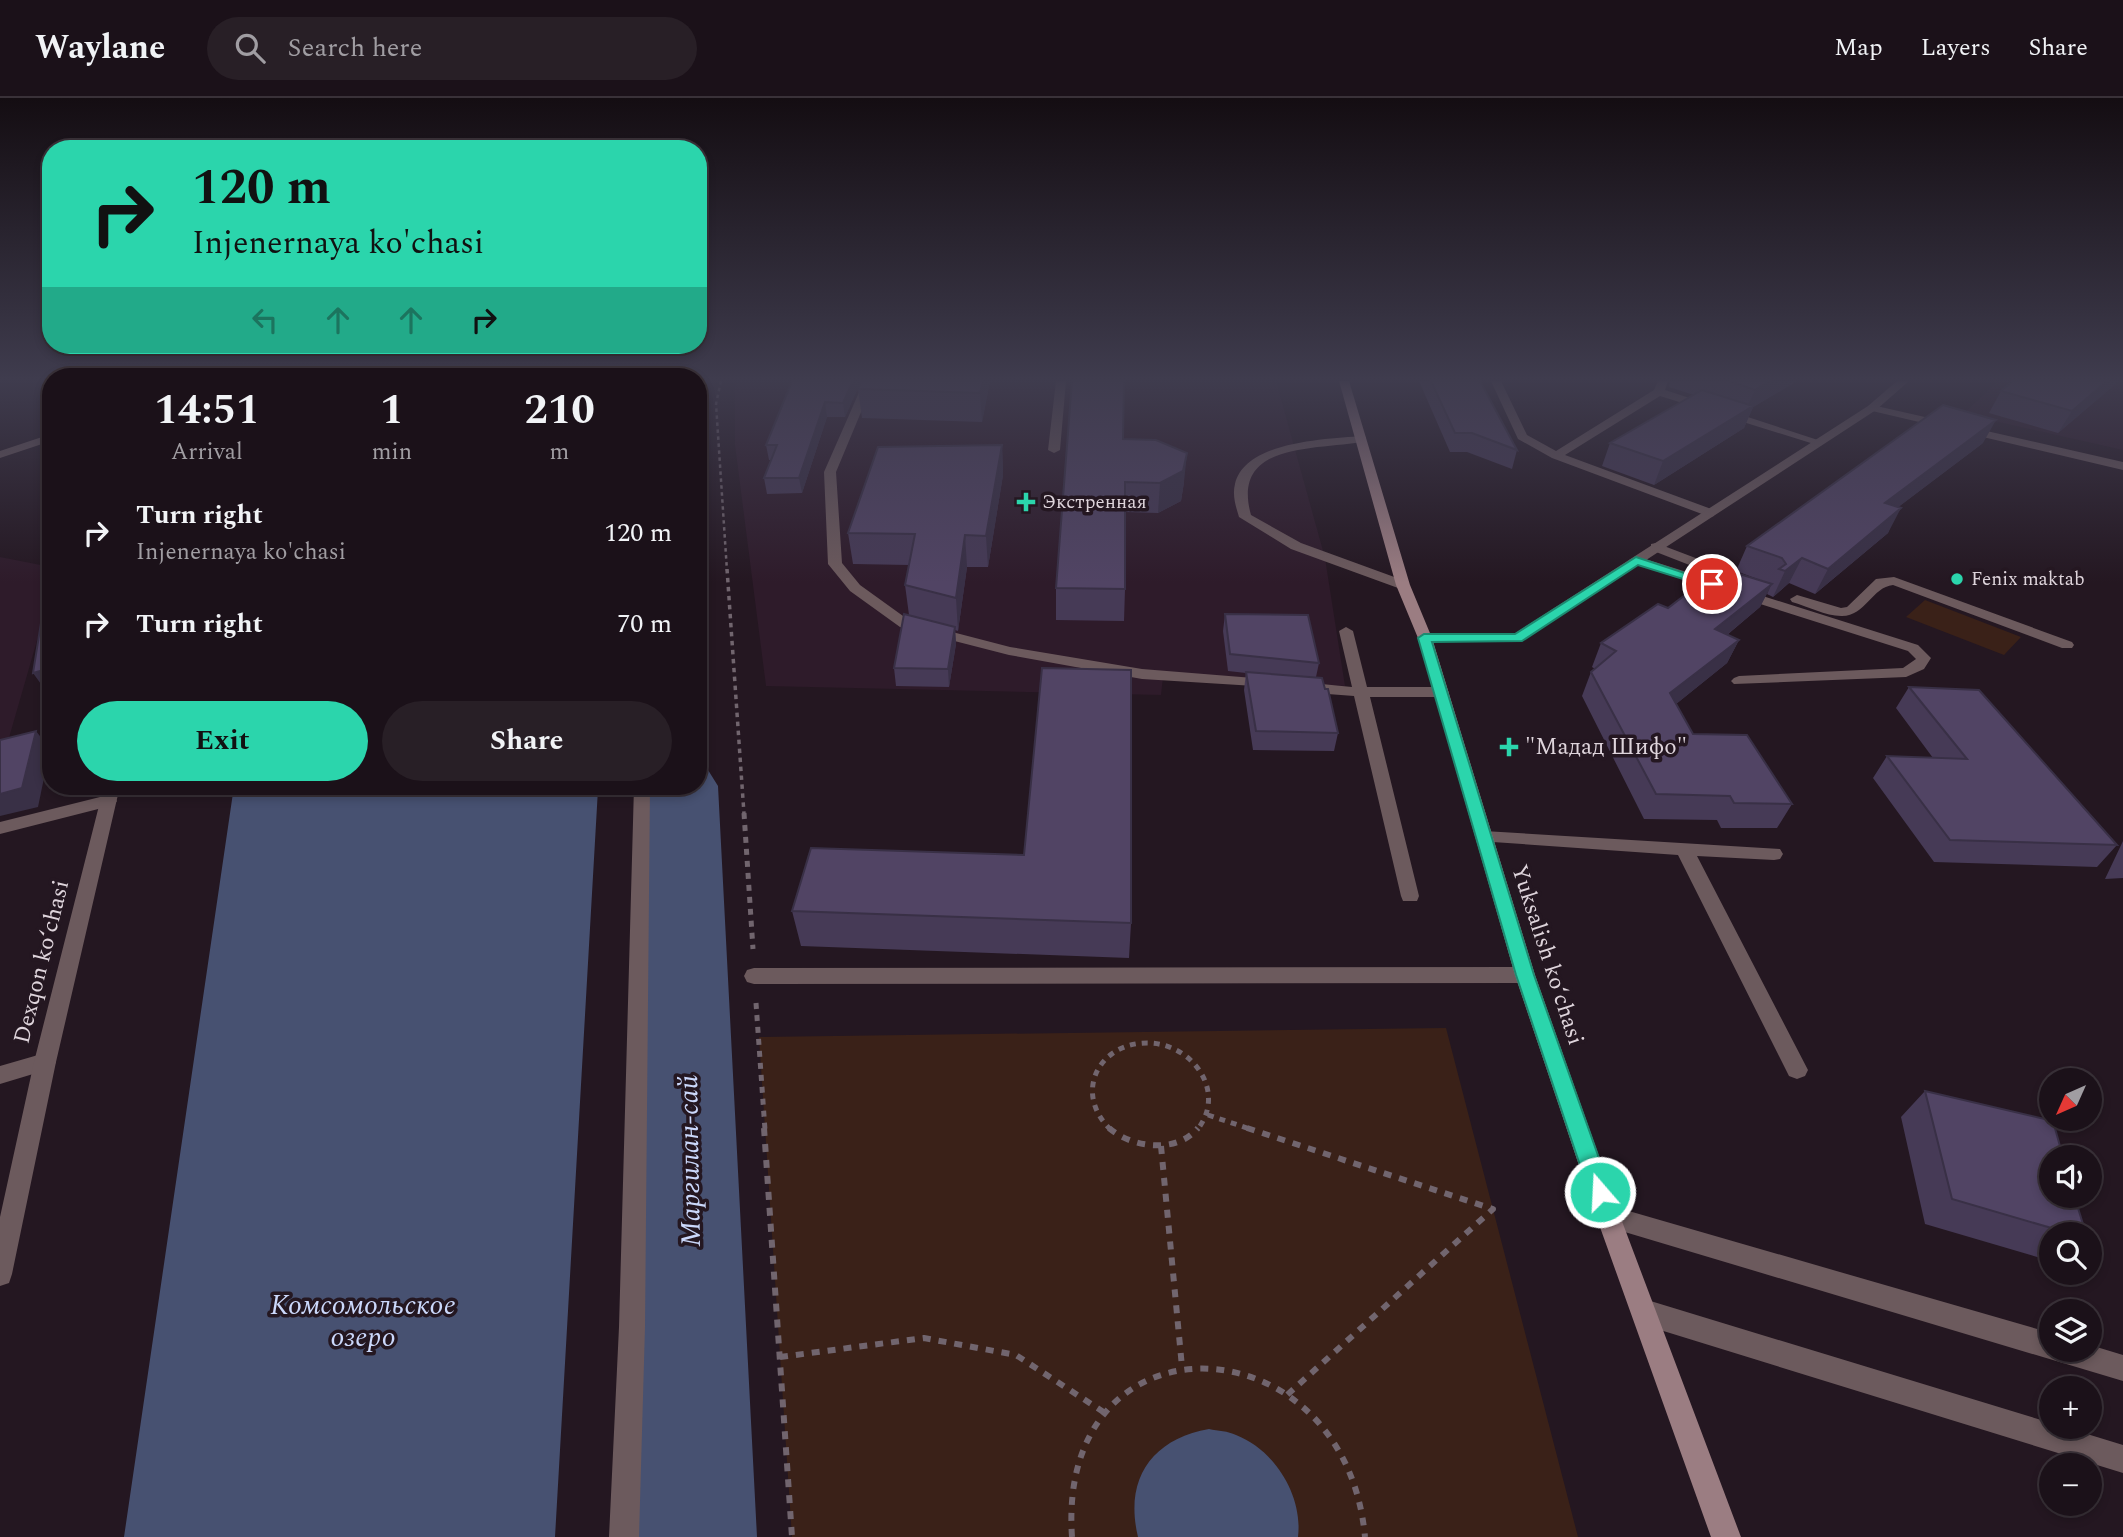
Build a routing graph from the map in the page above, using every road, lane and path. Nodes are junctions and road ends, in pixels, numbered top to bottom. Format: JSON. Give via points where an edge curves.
{"nodes":[{"id":1,"x":21,"y":448,"type":"edge"},
{"id":2,"x":840,"y":448,"type":"edge"},
{"id":3,"x":1285,"y":448,"type":"edge"},
{"id":4,"x":1365,"y":448,"type":"edge"},
{"id":5,"x":1542,"y":448,"type":"edge"},
{"id":6,"x":1568,"y":448,"type":"edge"},
{"id":7,"x":1809,"y":448,"type":"edge"},
{"id":8,"x":2046,"y":448,"type":"edge"},
{"id":9,"x":0,"y":455,"type":"edge"},
{"id":10,"x":1556,"y":456,"type":"junction"},
{"id":11,"x":2123,"y":466,"type":"edge"},
{"id":12,"x":1710,"y":513,"type":"junction"},
{"id":13,"x":1656,"y":547,"type":"junction"},
{"id":14,"x":1636,"y":560,"type":"junction"},
{"id":15,"x":1403,"y":585,"type":"junction"},
{"id":16,"x":1346,"y":631,"type":"dead end"},
{"id":17,"x":1424,"y":638,"type":"junction"},
{"id":18,"x":2067,"y":645,"type":"dead end"},
{"id":19,"x":1739,"y":681,"type":"dead end"},
{"id":20,"x":1362,"y":692,"type":"junction"},
{"id":21,"x":1441,"y":692,"type":"junction"},
{"id":22,"x":104,"y":795,"type":"edge"},
{"id":23,"x":110,"y":795,"type":"edge"},
{"id":24,"x":642,"y":795,"type":"edge"},
{"id":25,"x":0,"y":828,"type":"edge"},
{"id":26,"x":1484,"y":837,"type":"junction"},
{"id":27,"x":1685,"y":848,"type":"junction"},
{"id":28,"x":1774,"y":854,"type":"dead end"},
{"id":29,"x":1410,"y":896,"type":"dead end"},
{"id":30,"x":1525,"y":975,"type":"junction"},
{"id":31,"x":754,"y":976,"type":"dead end"},
{"id":32,"x":44,"y":1062,"type":"junction"},
{"id":33,"x":1797,"y":1070,"type":"dead end"},
{"id":34,"x":0,"y":1075,"type":"edge"},
{"id":35,"x":1208,"y":1115,"type":"junction"},
{"id":36,"x":1161,"y":1146,"type":"junction"},
{"id":37,"x":1608,"y":1216,"type":"junction"},
{"id":38,"x":0,"y":1274,"type":"edge"},
{"id":39,"x":1644,"y":1312,"type":"junction"},
{"id":40,"x":2039,"y":1342,"type":"edge"},
{"id":41,"x":780,"y":1357,"type":"dead end"},
{"id":42,"x":2102,"y":1362,"type":"edge"},
{"id":43,"x":1182,"y":1367,"type":"junction"},
{"id":44,"x":2123,"y":1368,"type":"edge"},
{"id":45,"x":1287,"y":1395,"type":"junction"},
{"id":46,"x":1105,"y":1413,"type":"junction"},
{"id":47,"x":2123,"y":1459,"type":"edge"},
{"id":48,"x":624,"y":1537,"type":"edge"},
{"id":49,"x":1072,"y":1537,"type":"edge"},
{"id":50,"x":1365,"y":1537,"type":"edge"},
{"id":51,"x":1726,"y":1537,"type":"edge"}],
"edges":[{"from":1,"to":9,"type":"street"},
{"from":2,"to":20,"type":"street","via":[[830,472],[835,564],[855,588],[905,624],[1009,651],[1142,674]]},
{"from":3,"to":15,"type":"street","via":[[1256,464],[1242,479],[1239,497],[1245,517],[1296,546]]},
{"from":4,"to":15,"type":"main road","name":"Yuksalish koʻchasi"},
{"from":5,"to":10,"type":"street"},
{"from":6,"to":10,"type":"street"},
{"from":7,"to":12,"type":"street"},
{"from":8,"to":11,"type":"street"},
{"from":10,"to":12,"type":"street"},
{"from":12,"to":13,"type":"street"},
{"from":13,"to":14,"type":"street"},
{"from":13,"to":18,"type":"street","via":[[1758,587],[1841,612],[1852,610],[1881,582],[1894,582]]},
{"from":14,"to":17,"type":"street","via":[[1517,638]]},
{"from":14,"to":19,"type":"street","via":[[1913,648],[1924,658],[1906,672]]},
{"from":15,"to":17,"type":"main road","name":"Yuksalish koʻchasi"},
{"from":16,"to":20,"type":"street"},
{"from":17,"to":21,"type":"main road","name":"Yuksalish koʻchasi"},
{"from":20,"to":21,"type":"street"},
{"from":20,"to":29,"type":"street"},
{"from":21,"to":26,"type":"main road","name":"Yuksalish koʻchasi"},
{"from":22,"to":25,"type":"street"},
{"from":23,"to":32,"type":"street","name":"Dexqon koʻchasi"},
{"from":24,"to":48,"type":"street"},
{"from":26,"to":27,"type":"street"},
{"from":26,"to":30,"type":"main road","name":"Yuksalish koʻchasi"},
{"from":27,"to":28,"type":"street"},
{"from":27,"to":33,"type":"street"},
{"from":30,"to":31,"type":"street"},
{"from":30,"to":37,"type":"main road","name":"Yuksalish koʻchasi"},
{"from":32,"to":34,"type":"street"},
{"from":32,"to":38,"type":"street","name":"Dexqon koʻchasi"},
{"from":35,"to":36,"type":"path","via":[[1198,1130]]},
{"from":35,"to":36,"type":"path","via":[[1209,1082],[1186,1055],[1151,1043],[1116,1051],[1094,1075],[1094,1108],[1119,1136]]},
{"from":35,"to":45,"type":"path","via":[[1493,1209]]},
{"from":36,"to":43,"type":"path"},
{"from":37,"to":39,"type":"main road","name":"Yuksalish koʻchasi"},
{"from":37,"to":40,"type":"street"},
{"from":39,"to":47,"type":"street"},
{"from":39,"to":51,"type":"main road","name":"Yuksalish koʻchasi"},
{"from":41,"to":46,"type":"path","via":[[924,1338],[1016,1355]]},
{"from":42,"to":44,"type":"street"},
{"from":43,"to":45,"type":"path","via":[[1227,1368],[1272,1384]]},
{"from":43,"to":46,"type":"path","via":[[1140,1383]]},
{"from":45,"to":50,"type":"path","via":[[1312,1414],[1344,1457],[1362,1508]]},
{"from":46,"to":49,"type":"path","via":[[1080,1454],[1069,1507]]}]}
